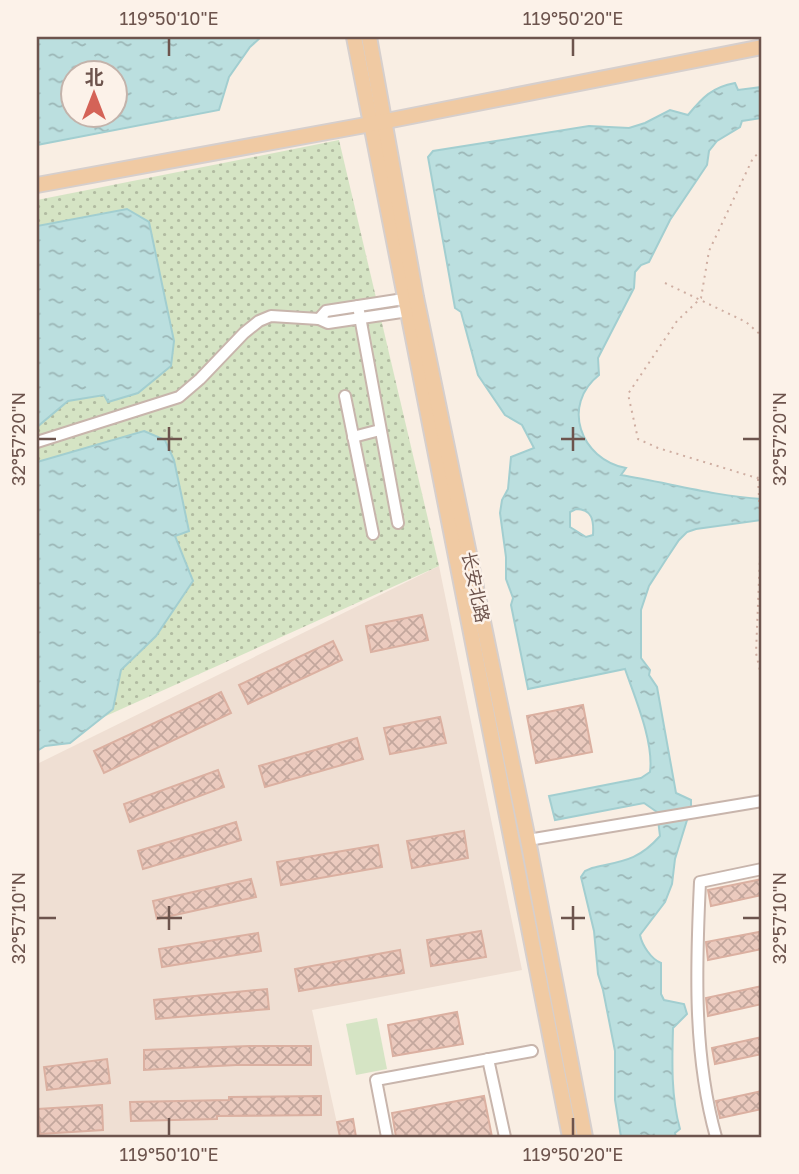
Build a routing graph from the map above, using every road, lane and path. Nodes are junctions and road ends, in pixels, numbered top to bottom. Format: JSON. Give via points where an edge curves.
{"nodes":[{"id":1,"x":354,"y":37,"type":"edge"},
{"id":2,"x":369,"y":37,"type":"edge"},
{"id":3,"x":762,"y":47,"type":"edge"},
{"id":4,"x":378,"y":122,"type":"junction"},
{"id":5,"x":762,"y":150,"type":"edge"},
{"id":6,"x":37,"y":186,"type":"edge"},
{"id":7,"x":665,"y":283,"type":"dead end"},
{"id":8,"x":701,"y":298,"type":"junction"},
{"id":9,"x":412,"y":304,"type":"junction"},
{"id":10,"x":358,"y":306,"type":"junction"},
{"id":11,"x":319,"y":318,"type":"junction"},
{"id":12,"x":359,"y":318,"type":"junction"},
{"id":13,"x":762,"y":336,"type":"edge"},
{"id":14,"x":345,"y":396,"type":"dead end"},
{"id":15,"x":380,"y":430,"type":"junction"},
{"id":16,"x":353,"y":436,"type":"junction"},
{"id":17,"x":37,"y":442,"type":"edge"},
{"id":18,"x":762,"y":476,"type":"edge"},
{"id":19,"x":757,"y":478,"type":"junction"},
{"id":20,"x":398,"y":523,"type":"dead end"},
{"id":21,"x":373,"y":534,"type":"dead end"},
{"id":22,"x":762,"y":680,"type":"edge"},
{"id":23,"x":762,"y":801,"type":"edge"},
{"id":24,"x":528,"y":840,"type":"junction"},
{"id":25,"x":762,"y":869,"type":"edge"},
{"id":26,"x":532,"y":1051,"type":"dead end"},
{"id":27,"x":488,"y":1059,"type":"junction"},
{"id":28,"x":387,"y":1137,"type":"edge"},
{"id":29,"x":505,"y":1137,"type":"edge"},
{"id":30,"x":570,"y":1137,"type":"edge"},
{"id":31,"x":585,"y":1137,"type":"edge"},
{"id":32,"x":716,"y":1137,"type":"edge"}],
"edges":[{"from":1,"to":4,"type":"main road","name":"长安北路"},
{"from":2,"to":4,"type":"main road","name":"长安北路"},
{"from":3,"to":4,"type":"main road"},
{"from":4,"to":6,"type":"main road"},
{"from":4,"to":9,"type":"main road","name":"长安北路"},
{"from":5,"to":8,"type":"path","via":[[753,158],[709,251]]},
{"from":7,"to":8,"type":"path"},
{"from":8,"to":13,"type":"path"},
{"from":8,"to":19,"type":"path","via":[[677,321],[628,394],[638,439]]},
{"from":9,"to":10,"type":"street"},
{"from":9,"to":12,"type":"street"},
{"from":9,"to":24,"type":"main road","name":"长安北路"},
{"from":9,"to":30,"type":"main road","name":"长安北路"},
{"from":10,"to":11,"type":"street","via":[[326,311]]},
{"from":10,"to":12,"type":"street"},
{"from":11,"to":12,"type":"street","via":[[328,323]]},
{"from":11,"to":17,"type":"street","via":[[271,316],[259,321],[179,397]]},
{"from":12,"to":15,"type":"street"},
{"from":14,"to":16,"type":"street"},
{"from":15,"to":16,"type":"street"},
{"from":15,"to":20,"type":"street"},
{"from":16,"to":21,"type":"street"},
{"from":18,"to":19,"type":"path"},
{"from":19,"to":22,"type":"path","via":[[761,531],[756,653]]},
{"from":23,"to":24,"type":"street"},
{"from":24,"to":31,"type":"main road","name":"长安北路"},
{"from":25,"to":32,"type":"street","via":[[700,882],[697,1005]]},
{"from":26,"to":27,"type":"street"},
{"from":27,"to":28,"type":"street","via":[[376,1080]]},
{"from":27,"to":29,"type":"street"}]}
